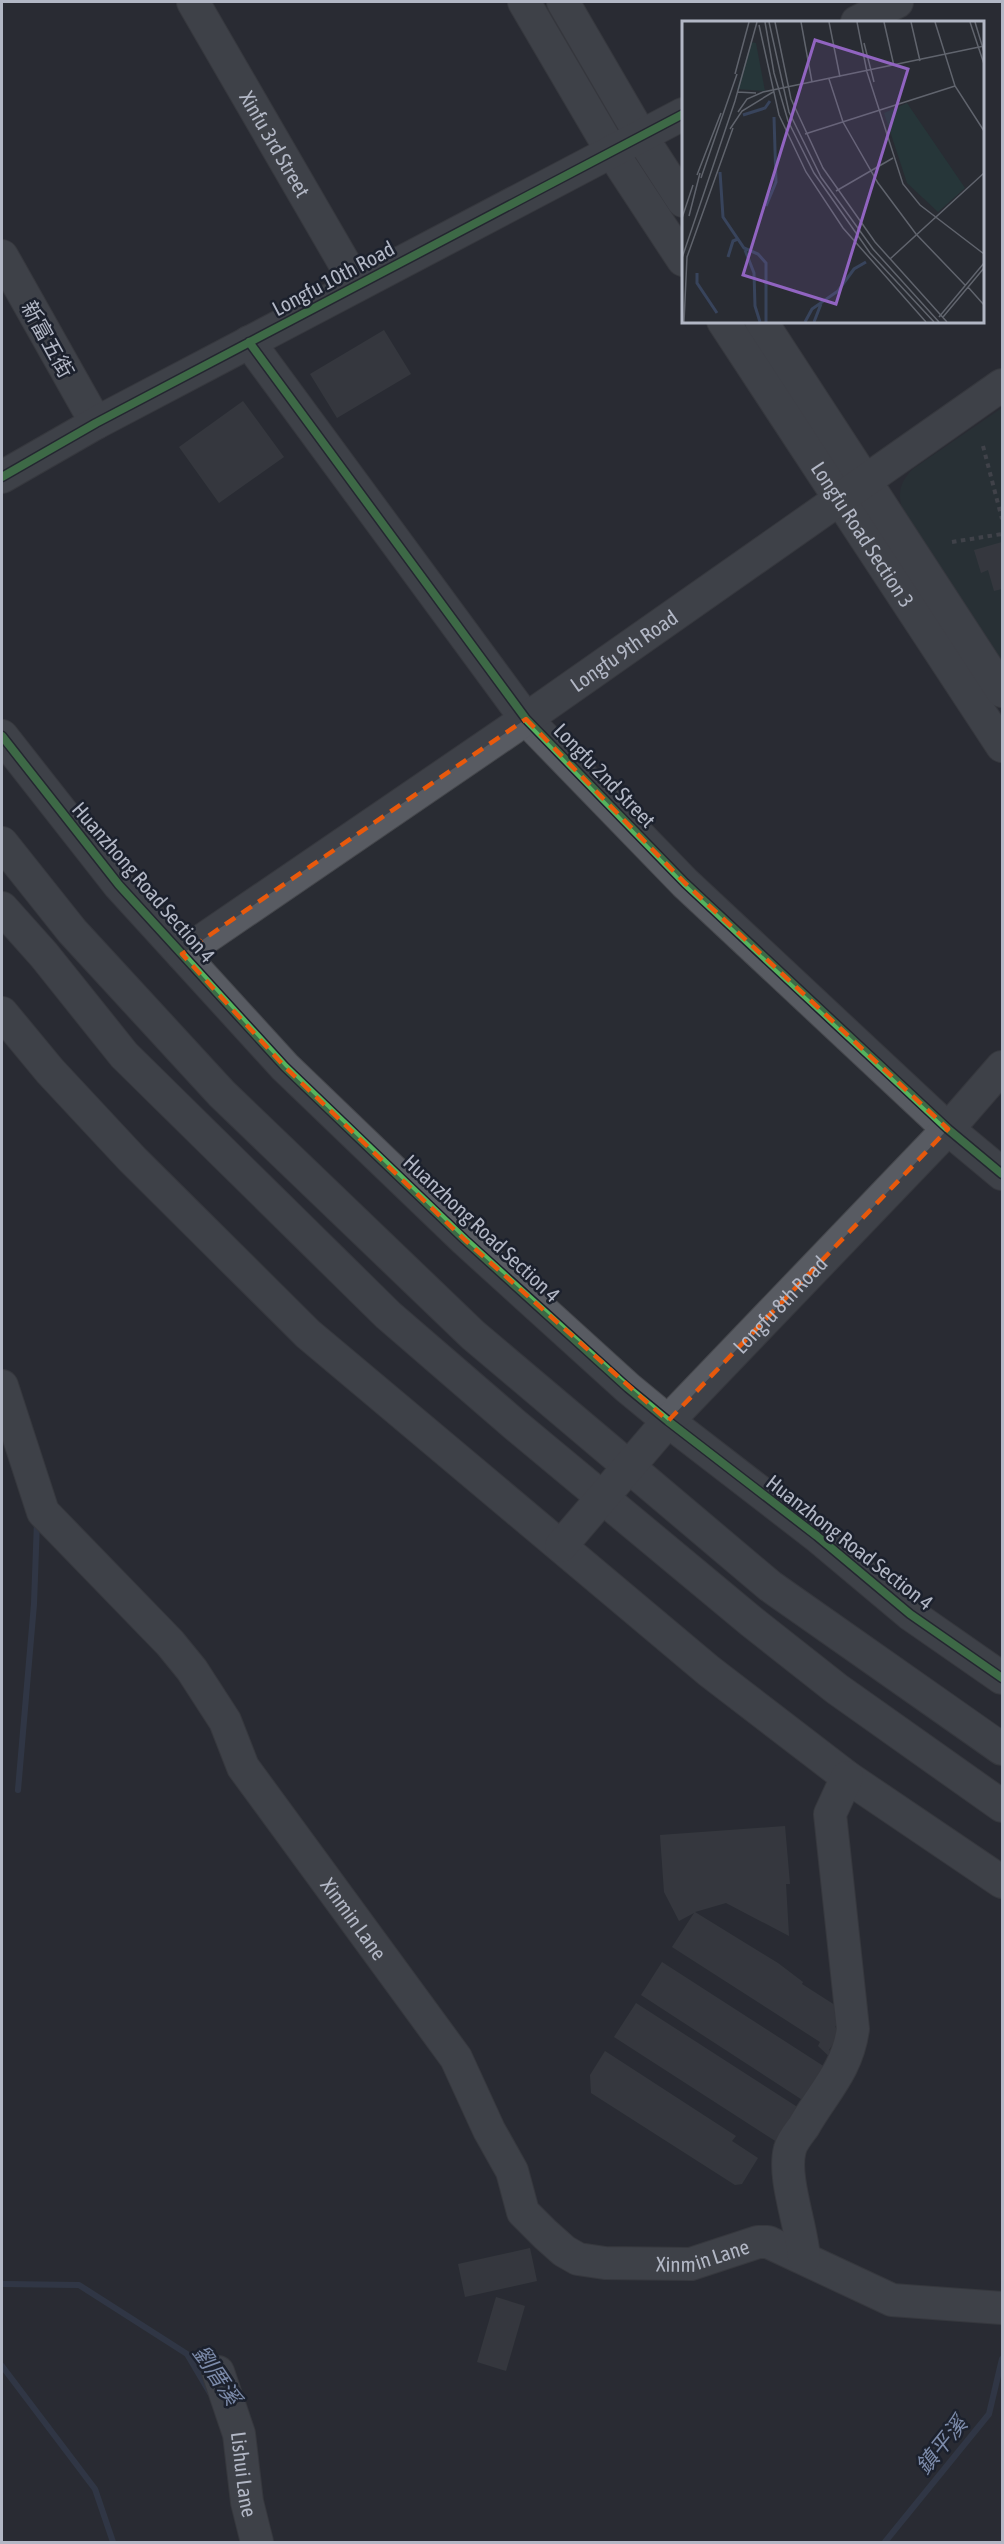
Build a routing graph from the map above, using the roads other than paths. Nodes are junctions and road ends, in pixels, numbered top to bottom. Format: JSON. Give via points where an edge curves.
{"nodes":[{"id":1,"x":193,"y":2,"type":"edge"},
{"id":2,"x":524,"y":2,"type":"edge"},
{"id":3,"x":563,"y":2,"type":"edge"},
{"id":4,"x":897,"y":2,"type":"edge"},
{"id":5,"x":854,"y":15,"type":"edge"},
{"id":6,"x":682,"y":115,"type":"edge"},
{"id":7,"x":641,"y":136,"type":"junction"},
{"id":8,"x":612,"y":152,"type":"junction"},
{"id":9,"x":682,"y":199,"type":"edge"},
{"id":10,"x":2,"y":255,"type":"edge"},
{"id":11,"x":682,"y":258,"type":"edge"},
{"id":12,"x":357,"y":285,"type":"junction"},
{"id":13,"x":724,"y":322,"type":"edge"},
{"id":14,"x":762,"y":322,"type":"edge"},
{"id":15,"x":249,"y":342,"type":"junction"},
{"id":16,"x":1002,"y":385,"type":"edge"},
{"id":17,"x":96,"y":423,"type":"junction"},
{"id":18,"x":2,"y":477,"type":"edge"},
{"id":19,"x":853,"y":490,"type":"junction"},
{"id":20,"x":1002,"y":691,"type":"edge"},
{"id":21,"x":526,"y":719,"type":"junction"},
{"id":22,"x":2,"y":736,"type":"edge"},
{"id":23,"x":1002,"y":746,"type":"edge"},
{"id":24,"x":2,"y":843,"type":"edge"},
{"id":25,"x":2,"y":908,"type":"edge"},
{"id":26,"x":182,"y":954,"type":"junction"},
{"id":27,"x":2,"y":1013,"type":"edge"},
{"id":28,"x":1002,"y":1067,"type":"edge"},
{"id":29,"x":948,"y":1129,"type":"junction"},
{"id":30,"x":1002,"y":1174,"type":"edge"},
{"id":31,"x":2,"y":1386,"type":"edge"},
{"id":32,"x":668,"y":1421,"type":"junction"},
{"id":33,"x":628,"y":1466,"type":"junction"},
{"id":34,"x":603,"y":1498,"type":"junction"},
{"id":35,"x":561,"y":1546,"type":"junction"},
{"id":36,"x":1002,"y":1678,"type":"edge"},
{"id":37,"x":1002,"y":1749,"type":"edge"},
{"id":38,"x":847,"y":1777,"type":"junction"},
{"id":39,"x":1002,"y":1806,"type":"edge"},
{"id":40,"x":1002,"y":1882,"type":"edge"},
{"id":41,"x":804,"y":2258,"type":"junction"},
{"id":42,"x":989,"y":2307,"type":"edge"},
{"id":43,"x":218,"y":2372,"type":"dead end"},
{"id":44,"x":257,"y":2542,"type":"edge"}],
"edges":[{"from":1,"to":12,"type":"street","name":"Xinfu 3rd Street"},
{"from":2,"to":8,"type":"street"},
{"from":3,"to":7,"type":"street"},
{"from":4,"to":5,"type":"street"},
{"from":6,"to":7,"type":"street","name":"Longfu 10th Road"},
{"from":7,"to":8,"type":"street","name":"Longfu 10th Road"},
{"from":7,"to":9,"type":"street"},
{"from":8,"to":11,"type":"street"},
{"from":8,"to":12,"type":"street","name":"Longfu 10th Road"},
{"from":10,"to":17,"type":"street","name":"新富五街"},
{"from":12,"to":15,"type":"street","name":"Longfu 10th Road"},
{"from":13,"to":19,"type":"street","name":"Longfu Road Section 3"},
{"from":14,"to":19,"type":"street","name":"Longfu Road Section 3"},
{"from":15,"to":17,"type":"street","name":"Longfu 10th Road"},
{"from":15,"to":21,"type":"street","name":"Longfu 2nd Street"},
{"from":16,"to":19,"type":"street","name":"Longfu 9th Road"},
{"from":17,"to":18,"type":"street","name":"Longfu 10th Road"},
{"from":19,"to":20,"type":"street","name":"Longfu Road Section 3"},
{"from":19,"to":21,"type":"street","name":"Longfu 9th Road"},
{"from":19,"to":23,"type":"street","name":"Longfu Road Section 3"},
{"from":21,"to":26,"type":"street","name":"Longfu 9th Road"},
{"from":21,"to":29,"type":"street","name":"Longfu 2nd Street","via":[[685,883]]},
{"from":22,"to":26,"type":"street","name":"Huanzhong Road Section 4","via":[[119,885]]},
{"from":24,"to":33,"type":"street","via":[[72,931],[222,1095],[473,1335]]},
{"from":25,"to":34,"type":"street","via":[[124,1055],[388,1315]]},
{"from":26,"to":32,"type":"street","name":"Huanzhong Road Section 4","via":[[319,1100],[465,1240]]},
{"from":27,"to":35,"type":"street","via":[[132,1159],[308,1334]]},
{"from":28,"to":29,"type":"street","name":"Longfu 8th Road"},
{"from":29,"to":30,"type":"street","name":"Longfu 2nd Street"},
{"from":29,"to":32,"type":"street","name":"Longfu 8th Road"},
{"from":31,"to":41,"type":"street","name":"Xinmin Lane","via":[[43,1512],[192,1670],[225,1721],[243,1767],[456,2058],[512,2171],[523,2212],[564,2251],[578,2259],[692,2264],[758,2242],[768,2242]]},
{"from":32,"to":33,"type":"street","name":"Longfu 8th Road"},
{"from":32,"to":36,"type":"street","name":"Huanzhong Road Section 4","via":[[910,1614]]},
{"from":33,"to":34,"type":"street","name":"Longfu 8th Road"},
{"from":33,"to":37,"type":"street","via":[[770,1586]]},
{"from":34,"to":35,"type":"street","name":"Longfu 8th Road"},
{"from":34,"to":39,"type":"street","via":[[837,1689]]},
{"from":35,"to":38,"type":"street","via":[[709,1671]]},
{"from":38,"to":40,"type":"street"},
{"from":38,"to":41,"type":"street","via":[[830,1814],[853,2029],[850,2051],[836,2079],[790,2148],[792,2193]]},
{"from":41,"to":42,"type":"street","name":"Xinmin Lane","via":[[892,2300]]},
{"from":43,"to":44,"type":"street","name":"Lishui Lane","via":[[239,2434],[247,2502]]}]}
